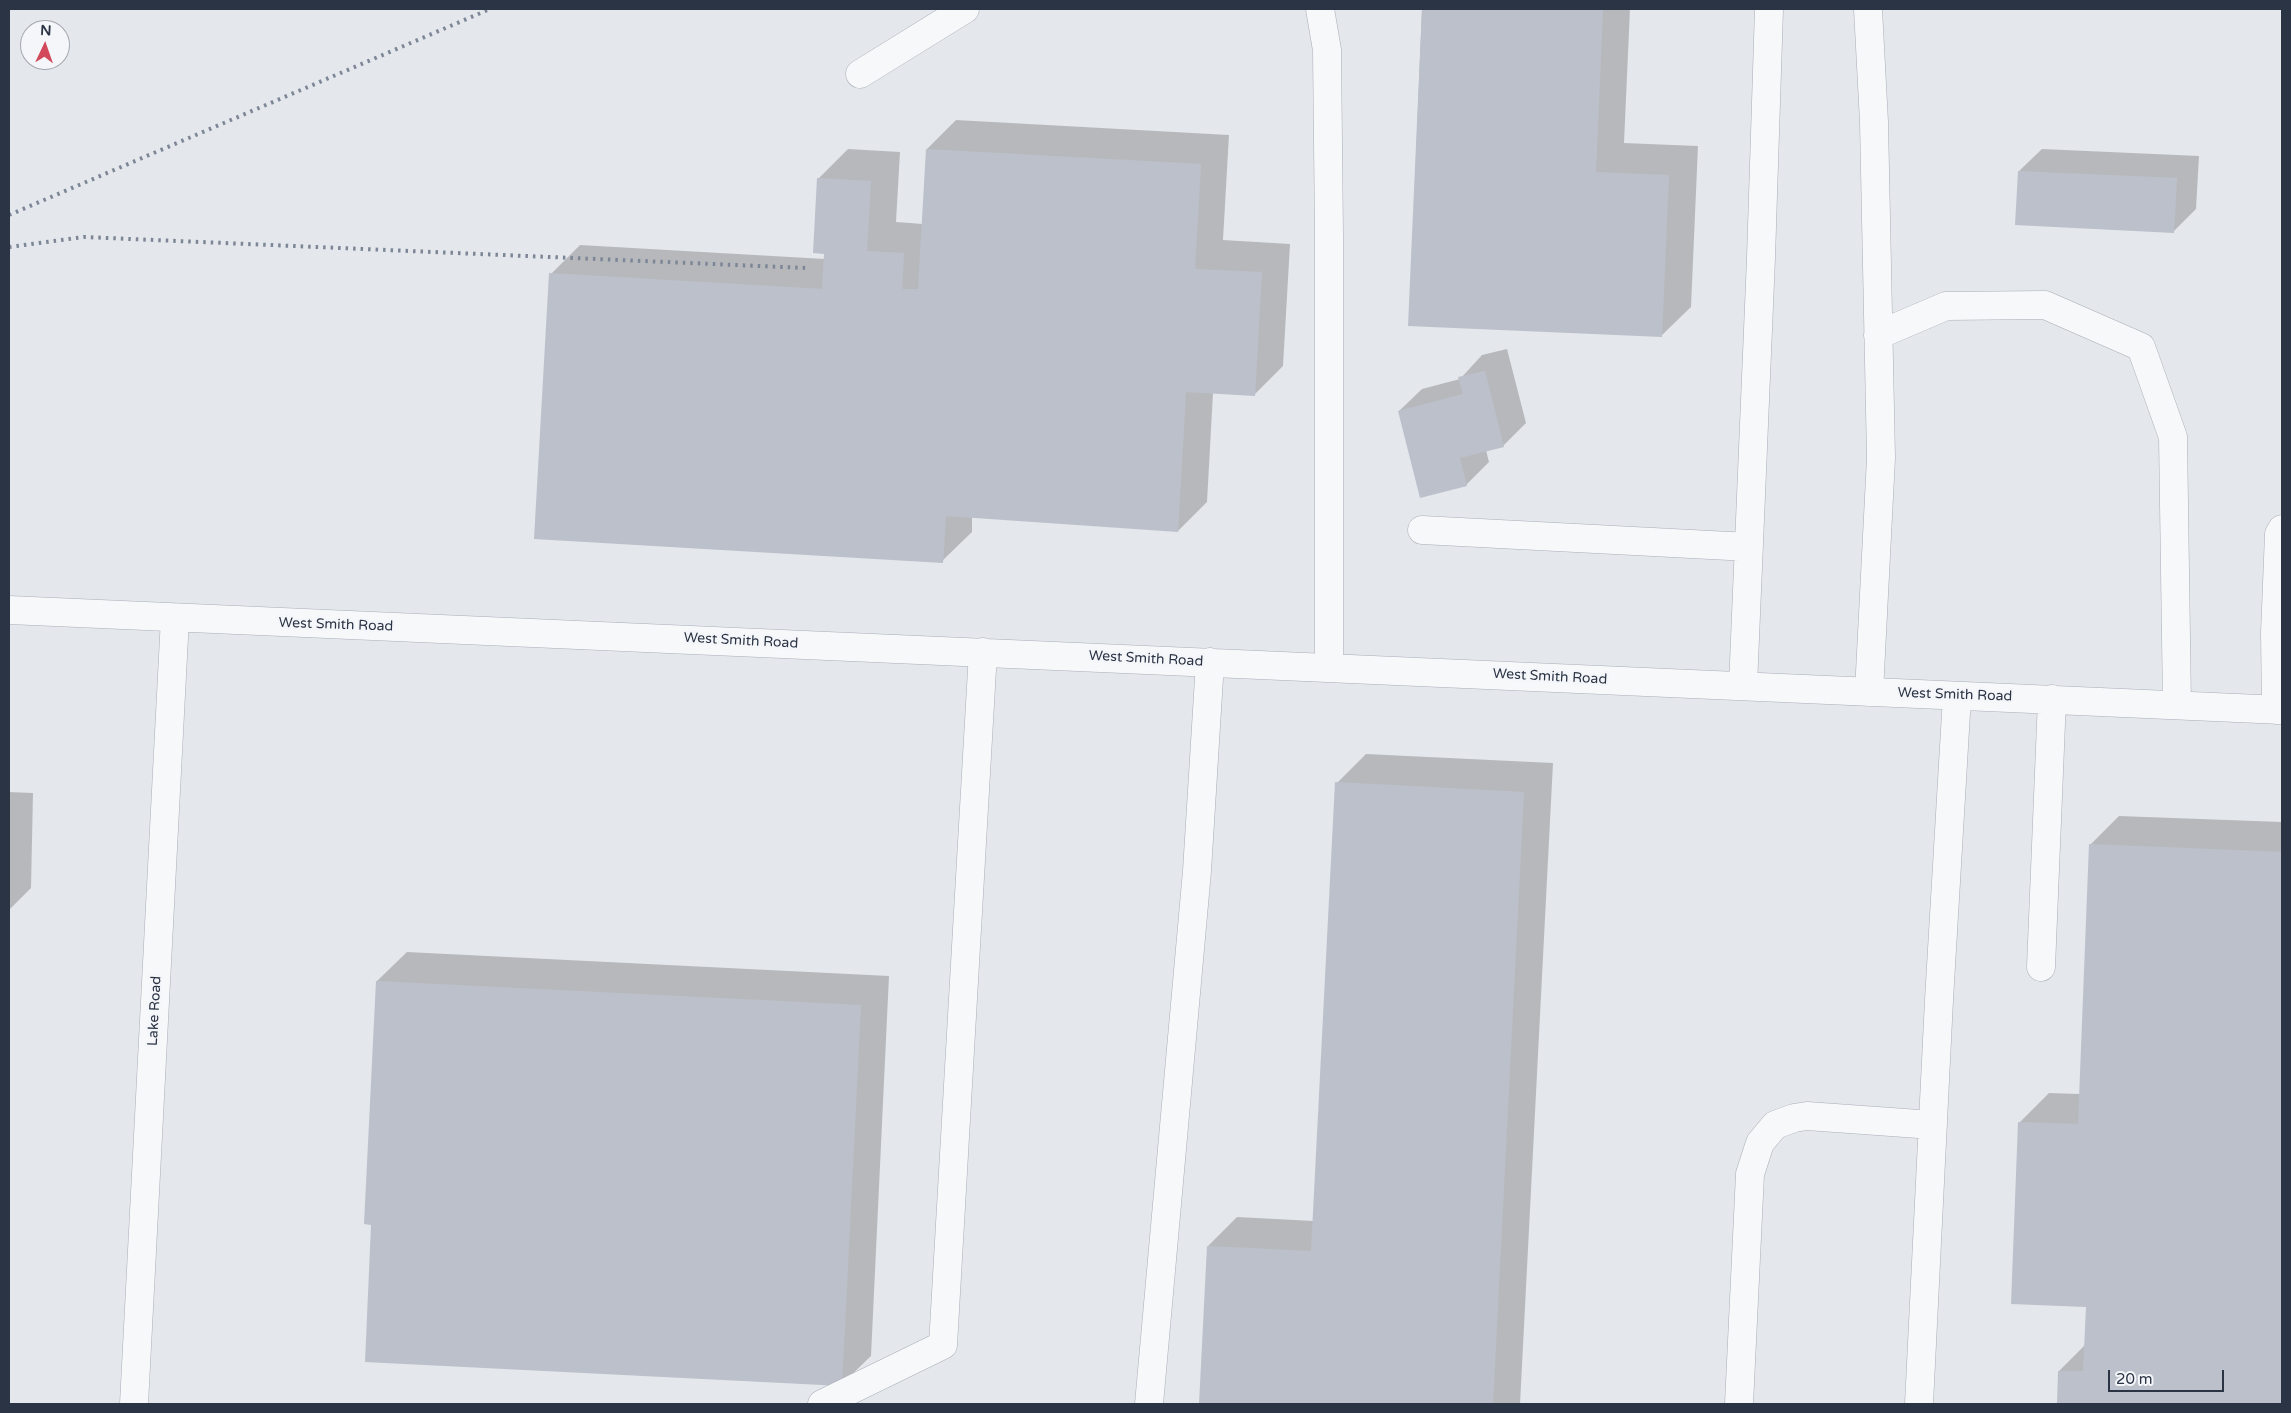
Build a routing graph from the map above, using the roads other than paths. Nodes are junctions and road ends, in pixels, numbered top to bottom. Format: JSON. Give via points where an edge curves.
{"nodes":[{"id":1,"x":965,"y":9,"type":"edge"},
{"id":2,"x":1320,"y":9,"type":"edge"},
{"id":3,"x":1769,"y":9,"type":"edge"},
{"id":4,"x":1868,"y":9,"type":"edge"},
{"id":5,"x":860,"y":74,"type":"dead end"},
{"id":6,"x":1878,"y":334,"type":"junction"},
{"id":7,"x":2282,"y":528,"type":"edge"},
{"id":8,"x":1422,"y":530,"type":"dead end"},
{"id":9,"x":1749,"y":547,"type":"junction"},
{"id":10,"x":9,"y":610,"type":"edge"},
{"id":11,"x":175,"y":618,"type":"junction"},
{"id":12,"x":983,"y":652,"type":"junction"},
{"id":13,"x":1210,"y":662,"type":"junction"},
{"id":14,"x":1329,"y":667,"type":"junction"},
{"id":15,"x":1744,"y":686,"type":"junction"},
{"id":16,"x":1869,"y":692,"type":"junction"},
{"id":17,"x":1958,"y":696,"type":"junction"},
{"id":18,"x":2052,"y":699,"type":"junction"},
{"id":19,"x":2177,"y":705,"type":"junction"},
{"id":20,"x":2279,"y":710,"type":"edge"},
{"id":21,"x":2041,"y":967,"type":"dead end"},
{"id":22,"x":1933,"y":1125,"type":"junction"},
{"id":23,"x":134,"y":1404,"type":"edge"},
{"id":24,"x":822,"y":1404,"type":"edge"},
{"id":25,"x":1149,"y":1404,"type":"edge"},
{"id":26,"x":1739,"y":1404,"type":"edge"},
{"id":27,"x":1920,"y":1404,"type":"edge"}],
"edges":[{"from":1,"to":5,"type":"street"},
{"from":2,"to":14,"type":"street","via":[[1327,50],[1328,109]]},
{"from":3,"to":9,"type":"street"},
{"from":4,"to":6,"type":"street","via":[[1874,122]]},
{"from":6,"to":16,"type":"street","via":[[1881,458]]},
{"from":6,"to":19,"type":"street","via":[[1946,306],[2045,305],[2141,347],[2173,437]]},
{"from":7,"to":20,"type":"street","via":[[2279,534],[2275,633]]},
{"from":8,"to":9,"type":"street"},
{"from":9,"to":15,"type":"street"},
{"from":10,"to":11,"type":"street","name":"West Smith Road"},
{"from":11,"to":12,"type":"street","name":"West Smith Road"},
{"from":11,"to":23,"type":"street","name":"Lake Road"},
{"from":12,"to":13,"type":"street","name":"West Smith Road"},
{"from":12,"to":24,"type":"street","via":[[943,1345]]},
{"from":13,"to":14,"type":"street","name":"West Smith Road"},
{"from":13,"to":25,"type":"street","via":[[1197,871]]},
{"from":14,"to":15,"type":"street","name":"West Smith Road"},
{"from":15,"to":16,"type":"street","name":"West Smith Road"},
{"from":16,"to":17,"type":"street","name":"West Smith Road"},
{"from":17,"to":18,"type":"street","name":"West Smith Road"},
{"from":17,"to":22,"type":"street"},
{"from":18,"to":19,"type":"street","name":"West Smith Road"},
{"from":18,"to":21,"type":"street"},
{"from":19,"to":20,"type":"street","name":"West Smith Road"},
{"from":22,"to":26,"type":"street","via":[[1807,1116],[1775,1125],[1760,1143],[1750,1174]]},
{"from":22,"to":27,"type":"street"}]}
